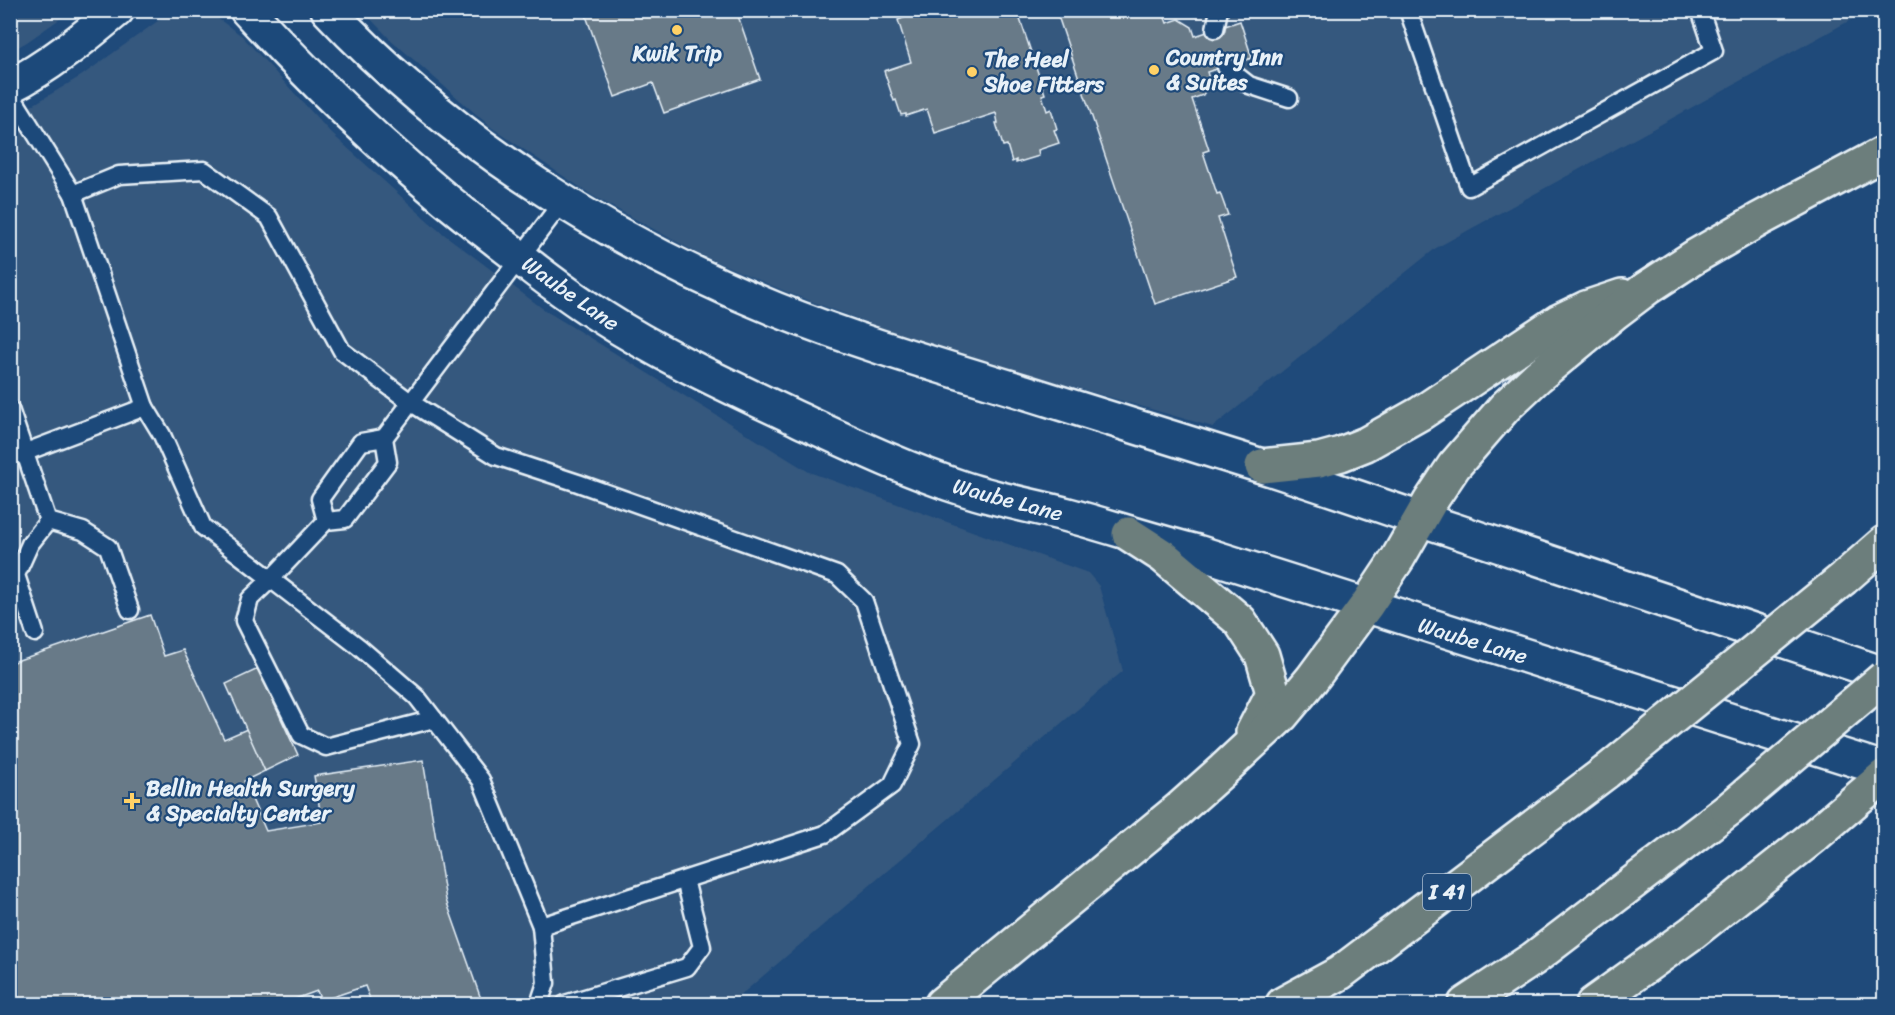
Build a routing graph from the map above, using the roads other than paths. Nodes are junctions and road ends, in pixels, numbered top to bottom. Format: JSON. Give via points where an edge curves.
{"nodes":[{"id":1,"x":117,"y":10,"type":"edge"},
{"id":2,"x":247,"y":10,"type":"edge"},
{"id":3,"x":328,"y":10,"type":"edge"},
{"id":4,"x":1219,"y":10,"type":"edge"},
{"id":5,"x":1408,"y":10,"type":"edge"},
{"id":6,"x":1700,"y":10,"type":"edge"},
{"id":7,"x":1215,"y":29,"type":"dead end"},
{"id":8,"x":1226,"y":66,"type":"dead end"},
{"id":9,"x":10,"y":86,"type":"edge"},
{"id":10,"x":10,"y":93,"type":"edge"},
{"id":11,"x":1289,"y":98,"type":"dead end"},
{"id":12,"x":1884,"y":153,"type":"edge"},
{"id":13,"x":73,"y":194,"type":"junction"},
{"id":14,"x":562,"y":202,"type":"junction"},
{"id":15,"x":520,"y":258,"type":"junction"},
{"id":16,"x":1647,"y":288,"type":"junction"},
{"id":17,"x":410,"y":402,"type":"junction"},
{"id":18,"x":145,"y":407,"type":"junction"},
{"id":19,"x":10,"y":409,"type":"edge"},
{"id":20,"x":384,"y":438,"type":"junction"},
{"id":21,"x":18,"y":456,"type":"edge"},
{"id":22,"x":1262,"y":466,"type":"junction"},
{"id":23,"x":1420,"y":519,"type":"junction"},
{"id":24,"x":48,"y":521,"type":"junction"},
{"id":25,"x":326,"y":521,"type":"junction"},
{"id":26,"x":1129,"y":534,"type":"junction"},
{"id":27,"x":1884,"y":543,"type":"edge"},
{"id":28,"x":270,"y":580,"type":"junction"},
{"id":29,"x":1366,"y":606,"type":"junction"},
{"id":30,"x":130,"y":610,"type":"dead end"},
{"id":31,"x":35,"y":633,"type":"dead end"},
{"id":32,"x":1884,"y":676,"type":"edge"},
{"id":33,"x":434,"y":719,"type":"junction"},
{"id":34,"x":1244,"y":751,"type":"junction"},
{"id":35,"x":1884,"y":769,"type":"edge"},
{"id":36,"x":1884,"y":776,"type":"edge"},
{"id":37,"x":685,"y":880,"type":"junction"},
{"id":38,"x":541,"y":926,"type":"junction"},
{"id":39,"x":539,"y":1005,"type":"edge"},
{"id":40,"x":565,"y":1005,"type":"edge"},
{"id":41,"x":942,"y":1005,"type":"edge"},
{"id":42,"x":1283,"y":1005,"type":"edge"},
{"id":43,"x":1465,"y":1005,"type":"edge"},
{"id":44,"x":1593,"y":1005,"type":"edge"}],
"edges":[{"from":1,"to":9,"type":"main road"},
{"from":2,"to":15,"type":"main road","name":"Waube Lane","via":[[359,125]]},
{"from":3,"to":14,"type":"main road","via":[[364,48],[434,108]]},
{"from":4,"to":7,"type":"lane"},
{"from":5,"to":6,"type":"lane","via":[[1469,187],[1714,51]]},
{"from":8,"to":11,"type":"lane","via":[[1249,85]]},
{"from":10,"to":13,"type":"lane"},
{"from":12,"to":16,"type":"highway","via":[[1734,234]]},
{"from":13,"to":17,"type":"lane","via":[[119,175],[204,170],[269,217],[342,351]]},
{"from":13,"to":18,"type":"lane"},
{"from":14,"to":15,"type":"lane"},
{"from":14,"to":22,"type":"main road","via":[[678,264],[798,317]]},
{"from":15,"to":17,"type":"lane"},
{"from":15,"to":26,"type":"main road","name":"Waube Lane","via":[[632,335],[819,429],[966,490]]},
{"from":16,"to":22,"type":"highway","via":[[1559,321],[1366,444],[1319,460]]},
{"from":16,"to":23,"type":"highway","via":[[1505,407],[1460,460]]},
{"from":17,"to":20,"type":"lane"},
{"from":17,"to":37,"type":"lane","via":[[496,456],[837,575],[864,601],[912,744],[892,785],[825,834]]},
{"from":18,"to":21,"type":"lane"},
{"from":18,"to":28,"type":"lane","via":[[162,435],[203,527]]},
{"from":19,"to":21,"type":"lane"},
{"from":20,"to":25,"type":"lane","via":[[388,462],[345,519]]},
{"from":20,"to":25,"type":"lane","via":[[362,442],[320,499]]},
{"from":21,"to":24,"type":"lane"},
{"from":22,"to":23,"type":"main road"},
{"from":23,"to":29,"type":"highway"},
{"from":23,"to":32,"type":"main road"},
{"from":24,"to":30,"type":"lane","via":[[83,531],[108,547]]},
{"from":24,"to":31,"type":"lane","via":[[30,544],[16,575]]},
{"from":25,"to":28,"type":"lane"},
{"from":26,"to":29,"type":"main road","name":"Waube Lane"},
{"from":26,"to":34,"type":"highway","via":[[1163,556],[1240,621],[1262,655],[1272,693]]},
{"from":27,"to":42,"type":"highway","number":"I 41","bridge":true,"via":[[1606,772],[1340,972]]},
{"from":28,"to":33,"type":"lane","via":[[359,647],[417,697]]},
{"from":28,"to":33,"type":"lane","via":[[250,599],[244,621],[301,735],[326,747]]},
{"from":29,"to":34,"type":"highway","via":[[1312,680]]},
{"from":29,"to":35,"type":"main road","name":"Waube Lane"},
{"from":32,"to":43,"type":"highway","bridge":true,"via":[[1728,810],[1533,959]]},
{"from":33,"to":38,"type":"lane","via":[[481,780]]},
{"from":34,"to":41,"type":"highway"},
{"from":36,"to":44,"type":"highway","via":[[1692,933]]},
{"from":37,"to":38,"type":"lane"},
{"from":37,"to":40,"type":"lane","via":[[702,947],[687,967]]},
{"from":38,"to":39,"type":"lane","via":[[546,983]]}]}
